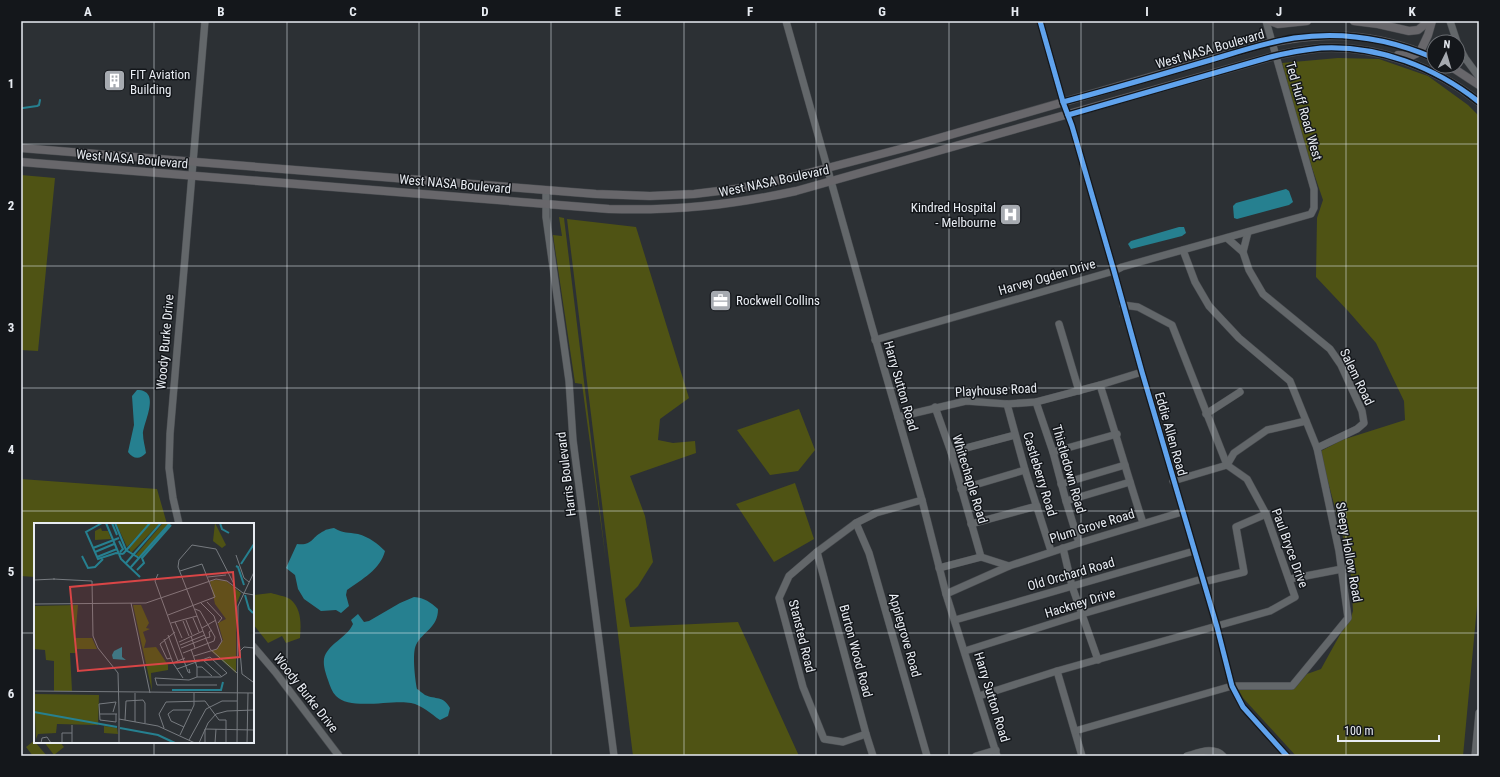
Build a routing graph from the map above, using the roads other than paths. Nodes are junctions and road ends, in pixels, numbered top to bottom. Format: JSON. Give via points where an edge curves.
{"nodes":[{"id":1,"x":205,"y":21,"type":"edge"},
{"id":2,"x":786,"y":21,"type":"edge"},
{"id":3,"x":1040,"y":21,"type":"edge"},
{"id":4,"x":1266,"y":21,"type":"edge"},
{"id":5,"x":1270,"y":21,"type":"edge"},
{"id":6,"x":1308,"y":21,"type":"edge"},
{"id":7,"x":1354,"y":21,"type":"edge"},
{"id":8,"x":1430,"y":21,"type":"edge"},
{"id":9,"x":1450,"y":21,"type":"edge"},
{"id":10,"x":1454,"y":34,"type":"edge"},
{"id":11,"x":1272,"y":42,"type":"junction"},
{"id":12,"x":1420,"y":52,"type":"junction"},
{"id":13,"x":1375,"y":53,"type":"junction"},
{"id":14,"x":1426,"y":55,"type":"edge"},
{"id":15,"x":1276,"y":56,"type":"junction"},
{"id":16,"x":1466,"y":59,"type":"edge"},
{"id":17,"x":1462,"y":74,"type":"edge"},
{"id":18,"x":1479,"y":77,"type":"edge"},
{"id":19,"x":1479,"y":85,"type":"edge"},
{"id":20,"x":1063,"y":102,"type":"junction"},
{"id":21,"x":1479,"y":102,"type":"edge"},
{"id":22,"x":1068,"y":115,"type":"junction"},
{"id":23,"x":21,"y":148,"type":"edge"},
{"id":24,"x":193,"y":161,"type":"junction"},
{"id":25,"x":21,"y":162,"type":"edge"},
{"id":26,"x":827,"y":169,"type":"junction"},
{"id":27,"x":192,"y":176,"type":"junction"},
{"id":28,"x":437,"y":181,"type":"junction"},
{"id":29,"x":831,"y":182,"type":"junction"},
{"id":30,"x":546,"y":190,"type":"junction"},
{"id":31,"x":436,"y":195,"type":"junction"},
{"id":32,"x":545,"y":204,"type":"junction"},
{"id":33,"x":1314,"y":208,"type":"joint"},
{"id":34,"x":1248,"y":232,"type":"junction"},
{"id":35,"x":1227,"y":238,"type":"junction"},
{"id":36,"x":1183,"y":250,"type":"junction"},
{"id":37,"x":1243,"y":252,"type":"junction"},
{"id":38,"x":1114,"y":271,"type":"junction"},
{"id":39,"x":1123,"y":305,"type":"junction"},
{"id":40,"x":1059,"y":324,"type":"dead end"},
{"id":41,"x":875,"y":340,"type":"junction"},
{"id":42,"x":1142,"y":372,"type":"junction"},
{"id":43,"x":1100,"y":385,"type":"junction"},
{"id":44,"x":1079,"y":391,"type":"junction"},
{"id":45,"x":1240,"y":392,"type":"dead end"},
{"id":46,"x":1036,"y":402,"type":"junction"},
{"id":47,"x":1007,"y":404,"type":"junction"},
{"id":48,"x":935,"y":407,"type":"junction"},
{"id":49,"x":1206,"y":414,"type":"junction"},
{"id":50,"x":898,"y":417,"type":"junction"},
{"id":51,"x":1306,"y":420,"type":"junction"},
{"id":52,"x":1116,"y":434,"type":"junction"},
{"id":53,"x":1015,"y":435,"type":"junction"},
{"id":54,"x":1317,"y":448,"type":"junction"},
{"id":55,"x":950,"y":452,"type":"junction"},
{"id":56,"x":1053,"y":452,"type":"junction"},
{"id":57,"x":1125,"y":465,"type":"junction"},
{"id":58,"x":1227,"y":465,"type":"junction"},
{"id":59,"x":1025,"y":470,"type":"junction"},
{"id":60,"x":1173,"y":481,"type":"junction"},
{"id":61,"x":1130,"y":482,"type":"junction"},
{"id":62,"x":1061,"y":484,"type":"junction"},
{"id":63,"x":961,"y":489,"type":"junction"},
{"id":64,"x":922,"y":500,"type":"junction"},
{"id":65,"x":1066,"y":500,"type":"junction"},
{"id":66,"x":1037,"y":506,"type":"junction"},
{"id":67,"x":1182,"y":512,"type":"junction"},
{"id":68,"x":1266,"y":514,"type":"junction"},
{"id":69,"x":179,"y":523,"type":"edge"},
{"id":70,"x":856,"y":523,"type":"junction"},
{"id":71,"x":1143,"y":523,"type":"junction"},
{"id":72,"x":971,"y":524,"type":"junction"},
{"id":73,"x":1079,"y":543,"type":"junction"},
{"id":74,"x":1063,"y":548,"type":"junction"},
{"id":75,"x":1051,"y":551,"type":"junction"},
{"id":76,"x":1194,"y":551,"type":"junction"},
{"id":77,"x":817,"y":552,"type":"junction"},
{"id":78,"x":981,"y":557,"type":"junction"},
{"id":79,"x":1009,"y":566,"type":"junction"},
{"id":80,"x":939,"y":568,"type":"junction"},
{"id":81,"x":1342,"y":569,"type":"junction"},
{"id":82,"x":1290,"y":579,"type":"junction"},
{"id":83,"x":1202,"y":581,"type":"junction"},
{"id":84,"x":1072,"y":586,"type":"junction"},
{"id":85,"x":946,"y":594,"type":"junction"},
{"id":86,"x":1082,"y":614,"type":"junction"},
{"id":87,"x":955,"y":620,"type":"junction"},
{"id":88,"x":1217,"y":627,"type":"junction"},
{"id":89,"x":254,"y":647,"type":"edge"},
{"id":90,"x":965,"y":652,"type":"junction"},
{"id":91,"x":1098,"y":660,"type":"junction"},
{"id":92,"x":1057,"y":671,"type":"junction"},
{"id":93,"x":1232,"y":686,"type":"junction"},
{"id":94,"x":979,"y":696,"type":"junction"},
{"id":95,"x":1479,"y":713,"type":"edge"},
{"id":96,"x":1074,"y":731,"type":"junction"},
{"id":97,"x":866,"y":734,"type":"junction"},
{"id":98,"x":996,"y":753,"type":"edge"},
{"id":99,"x":339,"y":756,"type":"edge"},
{"id":100,"x":614,"y":756,"type":"edge"},
{"id":101,"x":873,"y":756,"type":"edge"},
{"id":102,"x":927,"y":756,"type":"edge"},
{"id":103,"x":976,"y":756,"type":"edge"},
{"id":104,"x":1082,"y":756,"type":"edge"},
{"id":105,"x":1187,"y":756,"type":"edge"},
{"id":106,"x":1223,"y":756,"type":"edge"},
{"id":107,"x":1287,"y":756,"type":"edge"},
{"id":108,"x":1475,"y":756,"type":"edge"}],
"edges":[{"from":1,"to":24,"type":"street","name":"Woody Burke Drive"},
{"from":2,"to":26,"type":"street","name":"Harry Sutton Road"},
{"from":3,"to":20,"type":"street","name":"Eddie Allen Road"},
{"from":4,"to":11,"type":"street","name":"Ted Huff Road West"},
{"from":5,"to":6,"type":"main road","via":[[1278,24]]},
{"from":7,"to":8,"type":"main road","via":[[1409,32],[1418,30]]},
{"from":8,"to":12,"type":"main road","via":[[1428,35]]},
{"from":9,"to":10,"type":"street"},
{"from":11,"to":12,"type":"main road","name":"West NASA Boulevard","via":[[1306,36],[1338,35],[1374,39]]},
{"from":11,"to":15,"type":"street","name":"Ted Huff Road West"},
{"from":11,"to":20,"type":"main road","name":"West NASA Boulevard"},
{"from":12,"to":13,"type":"main road","via":[[1411,56]]},
{"from":12,"to":14,"type":"main road","name":"West NASA Boulevard"},
{"from":13,"to":15,"type":"main road","name":"West NASA Boulevard","via":[[1322,48]]},
{"from":13,"to":21,"type":"main road","name":"West NASA Boulevard","via":[[1433,72]]},
{"from":15,"to":22,"type":"main road","name":"West NASA Boulevard"},
{"from":15,"to":33,"type":"street","name":"Ted Huff Road West","via":[[1314,189]]},
{"from":16,"to":18,"type":"street"},
{"from":17,"to":19,"type":"main road"},
{"from":20,"to":22,"type":"street","name":"Eddie Allen Road"},
{"from":20,"to":26,"type":"main road","name":"West NASA Boulevard"},
{"from":22,"to":29,"type":"main road","name":"West NASA Boulevard"},
{"from":22,"to":38,"type":"street","name":"Eddie Allen Road"},
{"from":23,"to":24,"type":"main road","name":"West NASA Boulevard"},
{"from":24,"to":27,"type":"street","name":"Woody Burke Drive"},
{"from":24,"to":28,"type":"main road","name":"West NASA Boulevard"},
{"from":25,"to":27,"type":"main road","name":"West NASA Boulevard"},
{"from":26,"to":29,"type":"street","name":"Harry Sutton Road"},
{"from":26,"to":30,"type":"main road","name":"West NASA Boulevard","via":[[751,186],[687,194],[650,196]]},
{"from":27,"to":31,"type":"main road","name":"West NASA Boulevard"},
{"from":27,"to":69,"type":"street","name":"Woody Burke Drive","via":[[170,434],[169,468]]},
{"from":28,"to":30,"type":"main road","name":"West NASA Boulevard"},
{"from":28,"to":31,"type":"main road"},
{"from":29,"to":32,"type":"main road","name":"West NASA Boulevard","via":[[767,198],[699,208],[632,210]]},
{"from":29,"to":41,"type":"street","name":"Harry Sutton Road"},
{"from":30,"to":32,"type":"street","name":"Harris Boulevard"},
{"from":31,"to":32,"type":"main road","name":"West NASA Boulevard"},
{"from":32,"to":100,"type":"street","name":"Harris Boulevard"},
{"from":33,"to":34,"type":"street","name":"Harvey Ogden Drive","via":[[1311,214]]},
{"from":34,"to":35,"type":"street","name":"Harvey Ogden Drive"},
{"from":34,"to":37,"type":"street"},
{"from":35,"to":36,"type":"street","name":"Harvey Ogden Drive"},
{"from":35,"to":37,"type":"street","name":"Salem Road"},
{"from":36,"to":38,"type":"street","name":"Harvey Ogden Drive"},
{"from":36,"to":51,"type":"street","name":"Sleepy Hollow Road","via":[[1195,282],[1209,306],[1240,338],[1290,381]]},
{"from":37,"to":54,"type":"street","name":"Salem Road","via":[[1249,270],[1263,294],[1330,349],[1341,365],[1362,411],[1364,423],[1357,429]]},
{"from":38,"to":39,"type":"street","name":"Eddie Allen Road"},
{"from":38,"to":41,"type":"street","name":"Harvey Ogden Drive"},
{"from":39,"to":42,"type":"street","name":"Eddie Allen Road"},
{"from":39,"to":49,"type":"street","via":[[1138,307],[1172,325]]},
{"from":40,"to":44,"type":"street"},
{"from":41,"to":50,"type":"street","name":"Harry Sutton Road"},
{"from":42,"to":43,"type":"street","name":"Playhouse Road"},
{"from":42,"to":60,"type":"street","name":"Eddie Allen Road"},
{"from":43,"to":44,"type":"street","name":"Playhouse Road"},
{"from":43,"to":52,"type":"street"},
{"from":44,"to":46,"type":"street","name":"Playhouse Road"},
{"from":45,"to":49,"type":"street"},
{"from":46,"to":47,"type":"street","name":"Playhouse Road"},
{"from":46,"to":56,"type":"street","name":"Thistledown Road"},
{"from":47,"to":48,"type":"street","name":"Playhouse Road","via":[[966,402]]},
{"from":47,"to":53,"type":"street","name":"Castleberry Road"},
{"from":48,"to":50,"type":"street","name":"Playhouse Road"},
{"from":48,"to":55,"type":"street","name":"Whitechaple Road"},
{"from":49,"to":58,"type":"street"},
{"from":50,"to":64,"type":"street","name":"Harry Sutton Road"},
{"from":51,"to":54,"type":"street","name":"Sleepy Hollow Road"},
{"from":51,"to":58,"type":"street","via":[[1267,430],[1234,453]]},
{"from":52,"to":56,"type":"street"},
{"from":52,"to":57,"type":"street"},
{"from":53,"to":55,"type":"street"},
{"from":53,"to":59,"type":"street","name":"Castleberry Road"},
{"from":54,"to":81,"type":"street","name":"Sleepy Hollow Road"},
{"from":55,"to":63,"type":"street","name":"Whitechaple Road"},
{"from":56,"to":62,"type":"street","name":"Thistledown Road"},
{"from":57,"to":61,"type":"street"},
{"from":57,"to":62,"type":"street"},
{"from":58,"to":60,"type":"street"},
{"from":58,"to":68,"type":"street","name":"Paul Bryce Drive","via":[[1248,479]]},
{"from":59,"to":63,"type":"street"},
{"from":59,"to":66,"type":"street","name":"Castleberry Road"},
{"from":60,"to":67,"type":"street","name":"Eddie Allen Road"},
{"from":61,"to":65,"type":"street"},
{"from":61,"to":71,"type":"street"},
{"from":62,"to":65,"type":"street","name":"Thistledown Road"},
{"from":63,"to":72,"type":"street","name":"Whitechaple Road"},
{"from":64,"to":70,"type":"street","name":"Stansted Road","via":[[876,513]]},
{"from":64,"to":80,"type":"street","name":"Harry Sutton Road"},
{"from":65,"to":73,"type":"street","name":"Thistledown Road"},
{"from":66,"to":72,"type":"street"},
{"from":66,"to":75,"type":"street","name":"Castleberry Road"},
{"from":67,"to":71,"type":"street","name":"Plum Grove Road"},
{"from":67,"to":76,"type":"street","name":"Eddie Allen Road"},
{"from":68,"to":82,"type":"street","name":"Paul Bryce Drive"},
{"from":68,"to":83,"type":"street","name":"Hackney Drive","via":[[1236,527],[1244,572]]},
{"from":70,"to":77,"type":"street","name":"Stansted Road"},
{"from":70,"to":102,"type":"street","name":"Applegrove Road","via":[[870,553]]},
{"from":71,"to":73,"type":"street","name":"Plum Grove Road"},
{"from":72,"to":78,"type":"street","name":"Whitechaple Road"},
{"from":73,"to":74,"type":"street","name":"Plum Grove Road"},
{"from":74,"to":75,"type":"street","name":"Plum Grove Road"},
{"from":74,"to":84,"type":"street"},
{"from":75,"to":79,"type":"street","name":"Plum Grove Road"},
{"from":76,"to":83,"type":"street","name":"Eddie Allen Road"},
{"from":76,"to":84,"type":"street","name":"Old Orchard Road"},
{"from":77,"to":97,"type":"street","name":"Burton Wood Road"},
{"from":77,"to":97,"type":"street","name":"Stansted Road","via":[[789,576],[779,598],[787,628],[803,687],[824,739],[843,742]]},
{"from":78,"to":79,"type":"street"},
{"from":78,"to":80,"type":"street"},
{"from":79,"to":85,"type":"street","name":"Plum Grove Road"},
{"from":80,"to":85,"type":"street","name":"Harry Sutton Road"},
{"from":81,"to":82,"type":"street"},
{"from":81,"to":93,"type":"street","name":"Sleepy Hollow Road","via":[[1348,618],[1292,686]]},
{"from":82,"to":88,"type":"street","name":"Paul Bryce Drive","via":[[1295,597],[1270,611]]},
{"from":83,"to":86,"type":"street","name":"Hackney Drive"},
{"from":83,"to":88,"type":"street","name":"Eddie Allen Road"},
{"from":84,"to":86,"type":"street"},
{"from":84,"to":87,"type":"street","name":"Old Orchard Road"},
{"from":85,"to":87,"type":"street","name":"Harry Sutton Road"},
{"from":86,"to":90,"type":"street","name":"Hackney Drive"},
{"from":86,"to":91,"type":"street"},
{"from":87,"to":90,"type":"street","name":"Harry Sutton Road"},
{"from":88,"to":91,"type":"street","name":"Paul Bryce Drive"},
{"from":88,"to":93,"type":"street","name":"Eddie Allen Road"},
{"from":89,"to":99,"type":"street","name":"Woody Burke Drive"},
{"from":90,"to":94,"type":"street","name":"Harry Sutton Road"},
{"from":91,"to":92,"type":"street","name":"Paul Bryce Drive"},
{"from":92,"to":94,"type":"street","name":"Paul Bryce Drive"},
{"from":92,"to":96,"type":"street"},
{"from":93,"to":96,"type":"street","name":"Sleepy Hollow Road"},
{"from":93,"to":107,"type":"street","name":"Eddie Allen Road","via":[[1244,706]]},
{"from":94,"to":98,"type":"street","name":"Harry Sutton Road"},
{"from":95,"to":108,"type":"street"},
{"from":96,"to":104,"type":"street"},
{"from":97,"to":101,"type":"street","name":"Burton Wood Road"},
{"from":98,"to":103,"type":"street"},
{"from":105,"to":106,"type":"street","via":[[1206,750]]}]}
